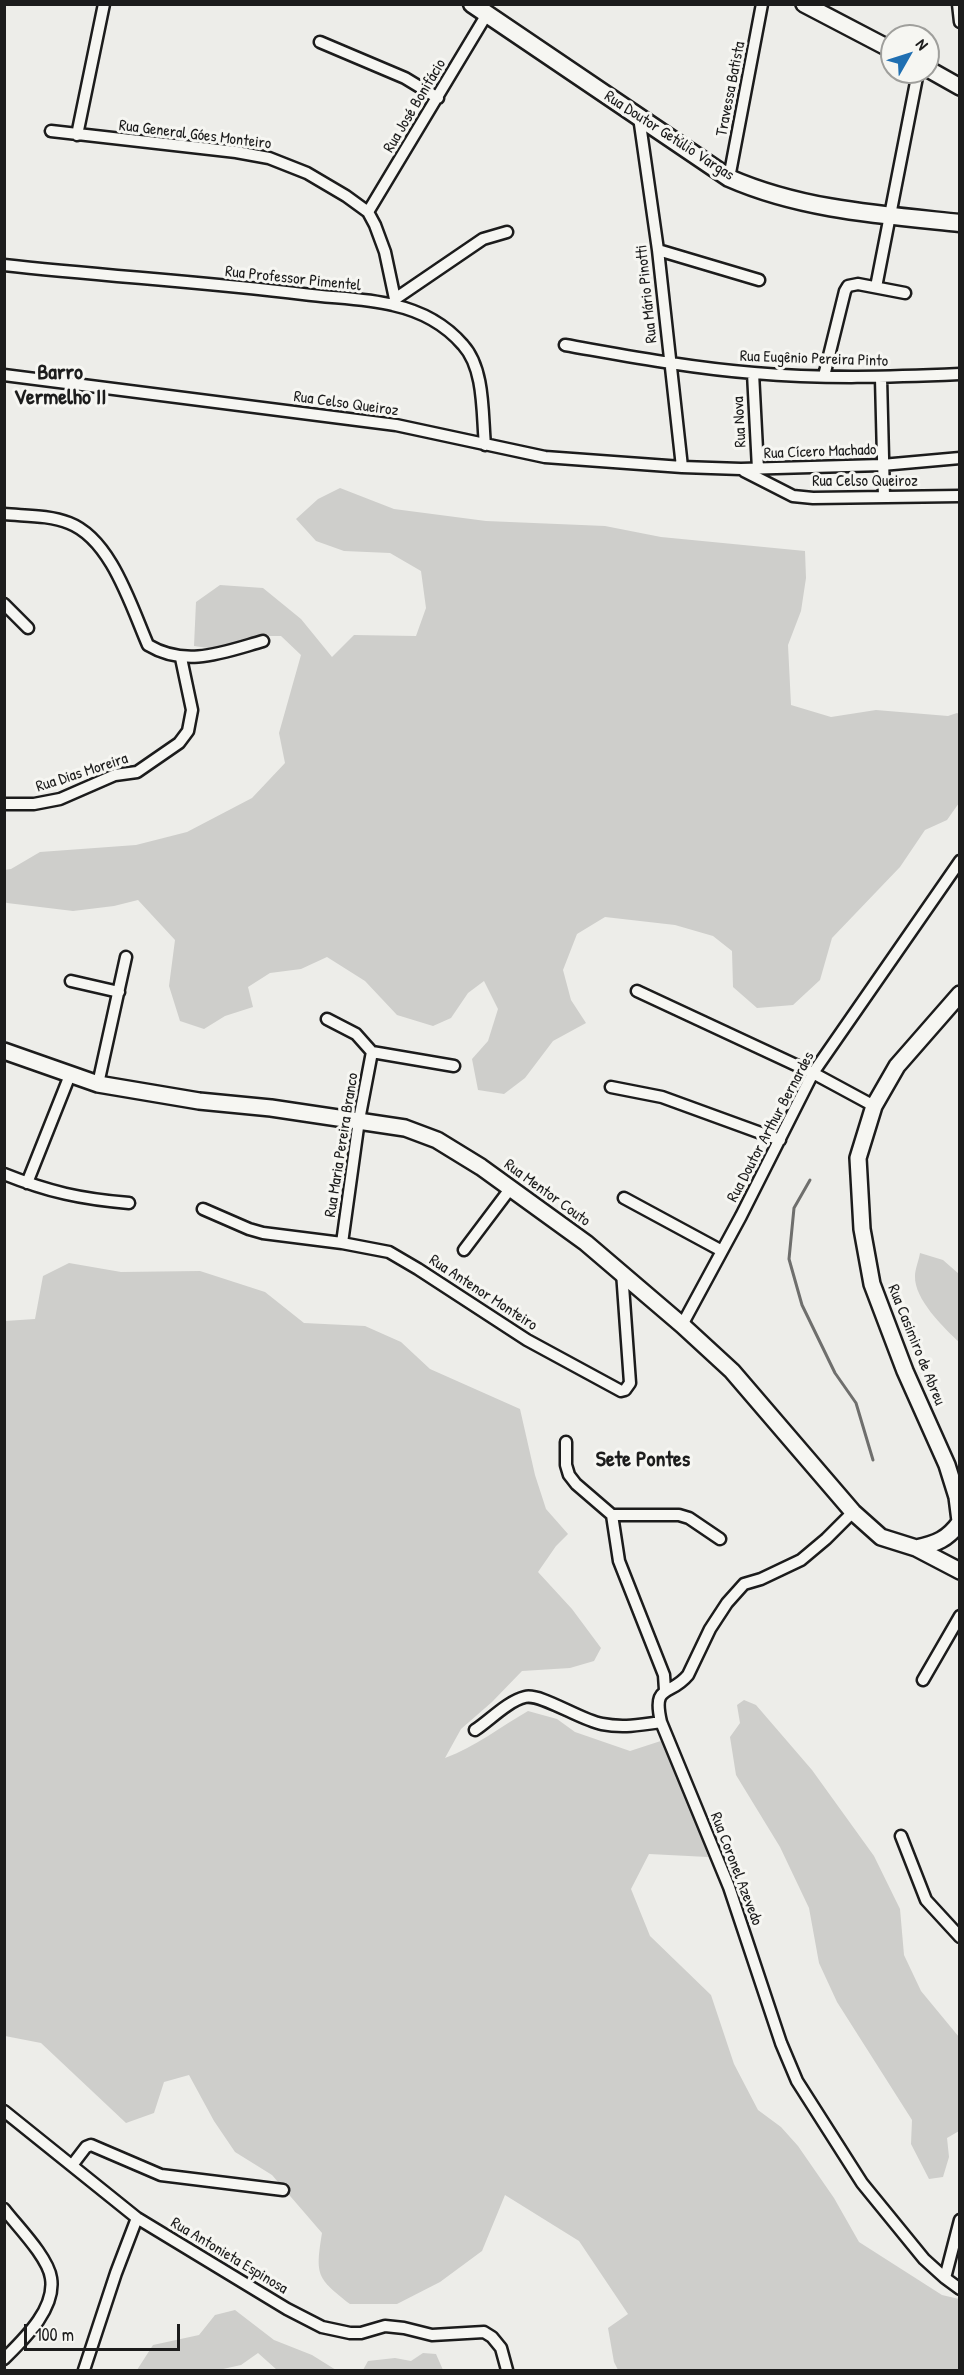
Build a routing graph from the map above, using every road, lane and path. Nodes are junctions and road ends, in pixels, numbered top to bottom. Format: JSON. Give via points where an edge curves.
{"nodes":[{"id":1,"x":104,"y":4,"type":"edge"},
{"id":2,"x":472,"y":4,"type":"edge"},
{"id":3,"x":762,"y":4,"type":"edge"},
{"id":4,"x":804,"y":4,"type":"edge"},
{"id":5,"x":958,"y":4,"type":"edge"},
{"id":6,"x":487,"y":14,"type":"junction"},
{"id":7,"x":960,"y":22,"type":"edge"},
{"id":8,"x":320,"y":42,"type":"dead end"},
{"id":9,"x":880,"y":44,"type":"edge"},
{"id":10,"x":940,"y":76,"type":"edge"},
{"id":11,"x":916,"y":84,"type":"edge"},
{"id":12,"x":960,"y":87,"type":"edge"},
{"id":13,"x":438,"y":98,"type":"junction"},
{"id":14,"x":639,"y":117,"type":"junction"},
{"id":15,"x":51,"y":131,"type":"dead end"},
{"id":16,"x":77,"y":135,"type":"junction"},
{"id":17,"x":729,"y":178,"type":"junction"},
{"id":18,"x":368,"y":212,"type":"junction"},
{"id":19,"x":889,"y":216,"type":"junction"},
{"id":20,"x":960,"y":223,"type":"edge"},
{"id":21,"x":507,"y":232,"type":"dead end"},
{"id":22,"x":658,"y":250,"type":"junction"},
{"id":23,"x":4,"y":265,"type":"edge"},
{"id":24,"x":759,"y":280,"type":"dead end"},
{"id":25,"x":876,"y":287,"type":"junction"},
{"id":26,"x":905,"y":293,"type":"dead end"},
{"id":27,"x":394,"y":302,"type":"junction"},
{"id":28,"x":565,"y":345,"type":"dead end"},
{"id":29,"x":669,"y":363,"type":"junction"},
{"id":30,"x":753,"y":373,"type":"junction"},
{"id":31,"x":960,"y":374,"type":"edge"},
{"id":32,"x":4,"y":375,"type":"edge"},
{"id":33,"x":824,"y":376,"type":"junction"},
{"id":34,"x":880,"y":378,"type":"junction"},
{"id":35,"x":485,"y":446,"type":"junction"},
{"id":36,"x":960,"y":458,"type":"edge"},
{"id":37,"x":882,"y":465,"type":"junction"},
{"id":38,"x":682,"y":467,"type":"junction"},
{"id":39,"x":741,"y":469,"type":"junction"},
{"id":40,"x":758,"y":469,"type":"junction"},
{"id":41,"x":960,"y":496,"type":"edge"},
{"id":42,"x":884,"y":497,"type":"junction"},
{"id":43,"x":4,"y":514,"type":"edge"},
{"id":44,"x":4,"y":604,"type":"edge"},
{"id":45,"x":28,"y":628,"type":"dead end"},
{"id":46,"x":263,"y":641,"type":"dead end"},
{"id":47,"x":181,"y":658,"type":"junction"},
{"id":48,"x":4,"y":804,"type":"edge"},
{"id":49,"x":960,"y":861,"type":"edge"},
{"id":50,"x":126,"y":957,"type":"dead end"},
{"id":51,"x":71,"y":981,"type":"dead end"},
{"id":52,"x":637,"y":991,"type":"dead end"},
{"id":53,"x":118,"y":992,"type":"junction"},
{"id":54,"x":960,"y":994,"type":"edge"},
{"id":55,"x":327,"y":1019,"type":"dead end"},
{"id":56,"x":4,"y":1051,"type":"edge"},
{"id":57,"x":372,"y":1052,"type":"junction"},
{"id":58,"x":454,"y":1066,"type":"dead end"},
{"id":59,"x":813,"y":1073,"type":"junction"},
{"id":60,"x":70,"y":1075,"type":"junction"},
{"id":61,"x":99,"y":1084,"type":"junction"},
{"id":62,"x":611,"y":1087,"type":"dead end"},
{"id":63,"x":874,"y":1106,"type":"junction"},
{"id":64,"x":359,"y":1120,"type":"junction"},
{"id":65,"x":780,"y":1140,"type":"junction"},
{"id":66,"x":4,"y":1174,"type":"edge"},
{"id":67,"x":27,"y":1183,"type":"junction"},
{"id":68,"x":510,"y":1189,"type":"junction"},
{"id":69,"x":624,"y":1198,"type":"dead end"},
{"id":70,"x":129,"y":1203,"type":"dead end"},
{"id":71,"x":203,"y":1209,"type":"dead end"},
{"id":72,"x":342,"y":1243,"type":"junction"},
{"id":73,"x":464,"y":1250,"type":"dead end"},
{"id":74,"x":722,"y":1251,"type":"junction"},
{"id":75,"x":622,"y":1272,"type":"junction"},
{"id":76,"x":682,"y":1325,"type":"junction"},
{"id":77,"x":566,"y":1442,"type":"dead end"},
{"id":78,"x":853,"y":1512,"type":"junction"},
{"id":79,"x":612,"y":1515,"type":"junction"},
{"id":80,"x":960,"y":1521,"type":"edge"},
{"id":81,"x":720,"y":1539,"type":"dead end"},
{"id":82,"x":916,"y":1548,"type":"junction"},
{"id":83,"x":960,"y":1571,"type":"edge"},
{"id":84,"x":960,"y":1616,"type":"edge"},
{"id":85,"x":923,"y":1680,"type":"dead end"},
{"id":86,"x":665,"y":1690,"type":"junction"},
{"id":87,"x":661,"y":1722,"type":"junction"},
{"id":88,"x":475,"y":1730,"type":"dead end"},
{"id":89,"x":901,"y":1836,"type":"dead end"},
{"id":90,"x":960,"y":1937,"type":"edge"},
{"id":91,"x":4,"y":2111,"type":"edge"},
{"id":92,"x":73,"y":2164,"type":"junction"},
{"id":93,"x":283,"y":2190,"type":"dead end"},
{"id":94,"x":4,"y":2210,"type":"edge"},
{"id":95,"x":137,"y":2218,"type":"junction"},
{"id":96,"x":960,"y":2220,"type":"edge"},
{"id":97,"x":945,"y":2278,"type":"junction"},
{"id":98,"x":960,"y":2289,"type":"edge"},
{"id":99,"x":4,"y":2359,"type":"edge"},
{"id":100,"x":84,"y":2370,"type":"edge"},
{"id":101,"x":507,"y":2370,"type":"edge"}],
"edges":[{"from":1,"to":16,"type":"street"},
{"from":2,"to":6,"type":"main road","name":"Rua Doutor Getúlio Vargas"},
{"from":3,"to":17,"type":"street","name":"Travessa Batista"},
{"from":4,"to":9,"type":"street"},
{"from":5,"to":7,"type":"street"},
{"from":6,"to":13,"type":"street","name":"Rua José Bonifácio"},
{"from":6,"to":14,"type":"main road","name":"Rua Doutor Getúlio Vargas"},
{"from":8,"to":13,"type":"street","via":[[405,78]]},
{"from":10,"to":12,"type":"street"},
{"from":11,"to":19,"type":"street"},
{"from":13,"to":18,"type":"street","name":"Rua José Bonifácio"},
{"from":14,"to":17,"type":"main road","name":"Rua Doutor Getúlio Vargas"},
{"from":14,"to":22,"type":"street","name":"Rua Mário Pinotti"},
{"from":15,"to":16,"type":"street","name":"Rua General Góes Monteiro"},
{"from":16,"to":18,"type":"street","name":"Rua General Góes Monteiro","via":[[287,163]]},
{"from":17,"to":19,"type":"main road","name":"Rua Doutor Getúlio Vargas","via":[[789,199]]},
{"from":18,"to":27,"type":"street","via":[[385,252]]},
{"from":19,"to":20,"type":"main road","name":"Rua Doutor Getúlio Vargas"},
{"from":19,"to":25,"type":"street"},
{"from":21,"to":27,"type":"street","via":[[483,239]]},
{"from":22,"to":24,"type":"street"},
{"from":22,"to":29,"type":"street","name":"Rua Mário Pinotti"},
{"from":23,"to":27,"type":"street","name":"Rua Professor Pimentel"},
{"from":25,"to":26,"type":"street"},
{"from":25,"to":33,"type":"street","via":[[852,284],[846,288]]},
{"from":27,"to":35,"type":"street","name":"Rua Professor Pimentel","via":[[437,321],[465,346],[479,385]]},
{"from":28,"to":29,"type":"street","name":"Rua Eugênio Pereira Pinto"},
{"from":29,"to":30,"type":"street","name":"Rua Eugênio Pereira Pinto"},
{"from":29,"to":38,"type":"street","name":"Rua Mário Pinotti"},
{"from":30,"to":33,"type":"street","name":"Rua Eugênio Pereira Pinto"},
{"from":30,"to":40,"type":"street","name":"Rua Nova"},
{"from":31,"to":34,"type":"street","name":"Rua Eugênio Pereira Pinto"},
{"from":32,"to":35,"type":"street","name":"Rua Celso Queiroz","via":[[396,425]]},
{"from":33,"to":34,"type":"street","name":"Rua Eugênio Pereira Pinto"},
{"from":34,"to":37,"type":"street"},
{"from":35,"to":38,"type":"street","name":"Rua Celso Queiroz","via":[[545,458]]},
{"from":36,"to":37,"type":"street","name":"Rua Cícero Machado"},
{"from":37,"to":40,"type":"street","name":"Rua Cícero Machado"},
{"from":37,"to":42,"type":"street"},
{"from":38,"to":39,"type":"street","name":"Rua Cícero Machado"},
{"from":39,"to":40,"type":"street","name":"Rua Cícero Machado"},
{"from":39,"to":42,"type":"street","name":"Rua Celso Queiroz","via":[[793,496]]},
{"from":41,"to":42,"type":"street","name":"Rua Celso Queiroz"},
{"from":43,"to":47,"type":"street","via":[[69,522],[84,531],[112,565],[148,645]]},
{"from":44,"to":45,"type":"street"},
{"from":46,"to":47,"type":"street"},
{"from":47,"to":48,"type":"street","name":"Rua Dias Moreira","via":[[192,710],[188,731],[179,743],[136,772],[115,774],[60,799]]},
{"from":49,"to":59,"type":"street","name":"Rua Doutor Arthur Bernardes"},
{"from":50,"to":53,"type":"street"},
{"from":51,"to":53,"type":"street"},
{"from":52,"to":59,"type":"street"},
{"from":53,"to":61,"type":"street"},
{"from":54,"to":63,"type":"street","name":"Rua Casimiro de Abreu","via":[[899,1063]]},
{"from":55,"to":57,"type":"street","via":[[356,1034]]},
{"from":56,"to":60,"type":"street","name":"Rua Mentor Couto"},
{"from":57,"to":58,"type":"street"},
{"from":57,"to":64,"type":"street","name":"Rua Maria Pereira Branco"},
{"from":59,"to":63,"type":"street"},
{"from":59,"to":65,"type":"street","name":"Rua Doutor Arthur Bernardes"},
{"from":60,"to":61,"type":"street","name":"Rua Mentor Couto"},
{"from":60,"to":67,"type":"street"},
{"from":61,"to":64,"type":"street","name":"Rua Mentor Couto","via":[[199,1101]]},
{"from":62,"to":65,"type":"street","via":[[662,1097]]},
{"from":63,"to":80,"type":"street","name":"Rua Casimiro de Abreu","via":[[858,1158],[861,1229],[872,1284],[946,1465]]},
{"from":64,"to":68,"type":"street","name":"Rua Mentor Couto","via":[[405,1128],[437,1140]]},
{"from":64,"to":72,"type":"street","name":"Rua Maria Pereira Branco"},
{"from":65,"to":74,"type":"street","name":"Rua Doutor Arthur Bernardes"},
{"from":66,"to":67,"type":"street"},
{"from":67,"to":70,"type":"street","via":[[82,1199]]},
{"from":68,"to":73,"type":"street"},
{"from":68,"to":75,"type":"street","name":"Rua Mentor Couto"},
{"from":69,"to":74,"type":"street"},
{"from":71,"to":72,"type":"street","name":"Rua Antenor Monteiro","via":[[263,1233]]},
{"from":72,"to":75,"type":"street","name":"Rua Antenor Monteiro","via":[[389,1252],[527,1340],[621,1391],[630,1383]]},
{"from":74,"to":76,"type":"street","name":"Rua Doutor Arthur Bernardes"},
{"from":75,"to":76,"type":"street","name":"Rua Mentor Couto"},
{"from":76,"to":78,"type":"street","name":"Rua Mentor Couto","via":[[732,1371]]},
{"from":77,"to":79,"type":"street","via":[[569,1474]]},
{"from":78,"to":82,"type":"street","name":"Rua Mentor Couto","via":[[881,1537]]},
{"from":78,"to":86,"type":"street","via":[[801,1560],[744,1584],[710,1629],[688,1675]]},
{"from":79,"to":81,"type":"street","via":[[679,1515]]},
{"from":79,"to":86,"type":"street","via":[[619,1561],[664,1675]]},
{"from":80,"to":82,"type":"street","via":[[943,1540]]},
{"from":82,"to":83,"type":"street","name":"Rua Mentor Couto"},
{"from":84,"to":85,"type":"street"},
{"from":86,"to":87,"type":"street","name":"Rua Coronel Azevedo","via":[[658,1700]]},
{"from":87,"to":88,"type":"street","via":[[622,1727],[600,1724],[532,1696],[515,1701]]},
{"from":87,"to":97,"type":"street","name":"Rua Coronel Azevedo","via":[[729,1887],[797,2081],[862,2183],[924,2259]]},
{"from":89,"to":90,"type":"street","via":[[926,1900]]},
{"from":91,"to":92,"type":"street","name":"Rua Antonieta Espinosa"},
{"from":92,"to":93,"type":"street","via":[[91,2145],[161,2175]]},
{"from":92,"to":95,"type":"street","name":"Rua Antonieta Espinosa"},
{"from":94,"to":99,"type":"street","via":[[41,2257],[51,2276],[51,2286],[41,2317]]},
{"from":95,"to":100,"type":"street"},
{"from":95,"to":101,"type":"street","name":"Rua Antonieta Espinosa","via":[[322,2327],[350,2333],[385,2326],[432,2335],[484,2332],[501,2348]]},
{"from":96,"to":97,"type":"street"},
{"from":97,"to":98,"type":"street","name":"Rua Coronel Azevedo"}]}
